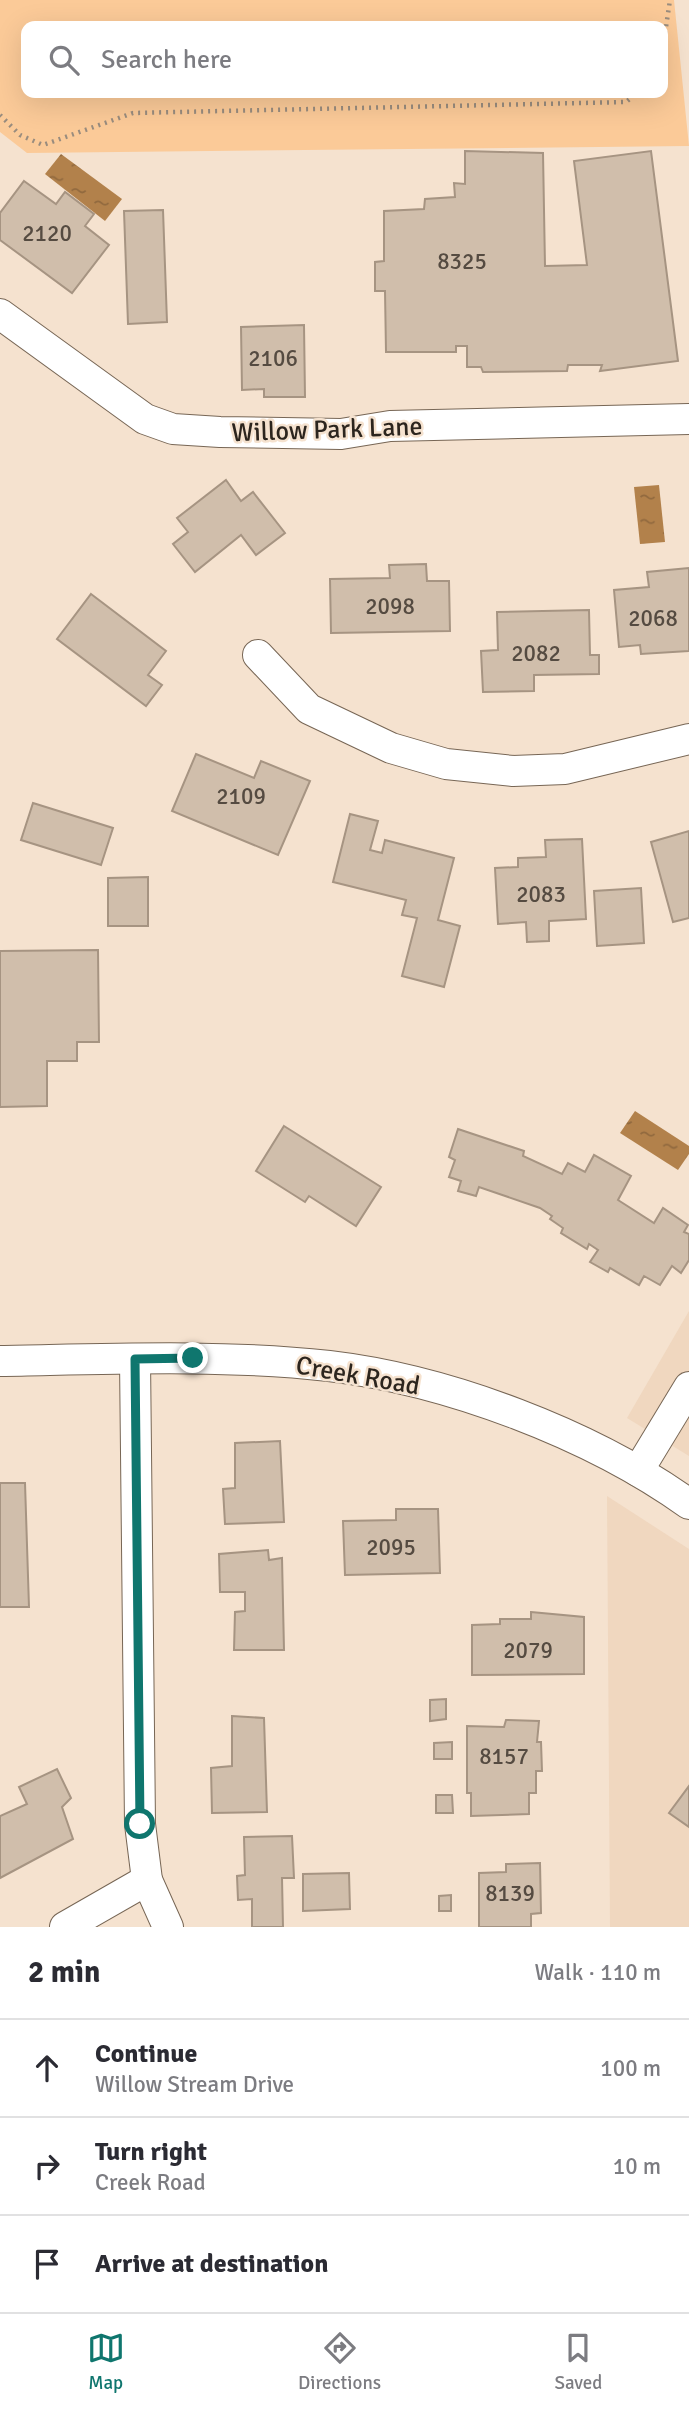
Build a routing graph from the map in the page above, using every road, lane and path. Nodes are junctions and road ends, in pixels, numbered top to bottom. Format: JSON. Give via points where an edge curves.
{"nodes":[{"id":1,"x":670,"y":0,"type":"edge"},
{"id":2,"x":667,"y":21,"type":"edge"},
{"id":3,"x":631,"y":98,"type":"edge"},
{"id":4,"x":0,"y":115,"type":"edge"},
{"id":5,"x":0,"y":314,"type":"edge"},
{"id":6,"x":689,"y":419,"type":"edge"},
{"id":7,"x":258,"y":655,"type":"dead end"},
{"id":8,"x":689,"y":738,"type":"edge"},
{"id":9,"x":135,"y":1359,"type":"junction"},
{"id":10,"x":0,"y":1360,"type":"edge"},
{"id":11,"x":689,"y":1387,"type":"edge"},
{"id":12,"x":638,"y":1471,"type":"junction"},
{"id":13,"x":689,"y":1503,"type":"edge"},
{"id":14,"x":147,"y":1880,"type":"junction"},
{"id":15,"x":65,"y":1927,"type":"edge"},
{"id":16,"x":168,"y":1927,"type":"edge"}],
"edges":[{"from":1,"to":2,"type":"path"},
{"from":3,"to":4,"type":"path","via":[[626,102],[133,113],[43,145],[20,135]]},
{"from":5,"to":6,"type":"street","name":"Willow Park Lane","via":[[145,419],[173,429],[341,434],[390,426]]},
{"from":7,"to":8,"type":"street","via":[[309,709],[391,748],[446,764],[513,771],[565,769]]},
{"from":9,"to":10,"type":"street","name":"Creek Road"},
{"from":9,"to":12,"type":"street","name":"Creek Road","via":[[262,1360],[332,1366],[402,1380],[533,1421]]},
{"from":9,"to":14,"type":"street","via":[[140,1824]]},
{"from":11,"to":12,"type":"street"},
{"from":12,"to":13,"type":"street","name":"Creek Road"},
{"from":14,"to":15,"type":"street"},
{"from":14,"to":16,"type":"street"}]}
